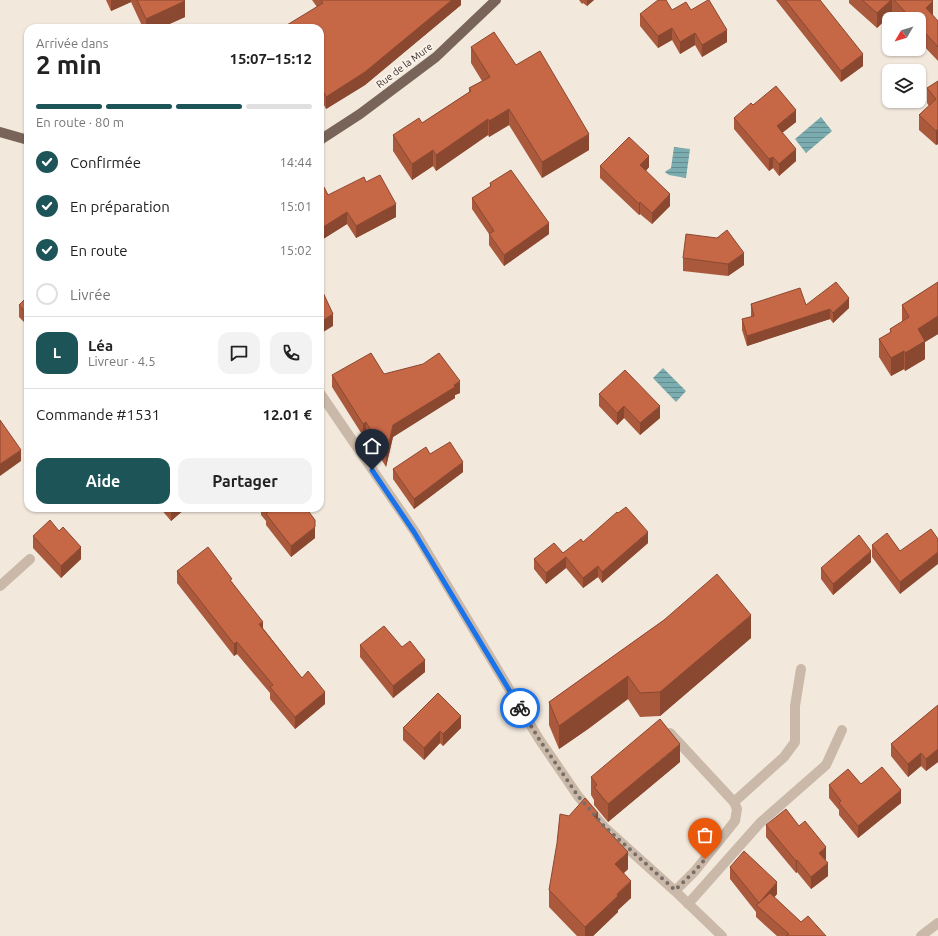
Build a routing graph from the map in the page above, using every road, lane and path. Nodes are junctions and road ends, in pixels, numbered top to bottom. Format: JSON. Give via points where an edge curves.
{"nodes":[{"id":1,"x":496,"y":0,"type":"edge"},
{"id":2,"x":5,"y":133,"type":"edge"},
{"id":3,"x":324,"y":137,"type":"edge"},
{"id":4,"x":24,"y":139,"type":"edge"},
{"id":5,"x":0,"y":140,"type":"edge"},
{"id":6,"x":324,"y":399,"type":"edge"},
{"id":7,"x":30,"y":558,"type":"dead end"},
{"id":8,"x":0,"y":586,"type":"edge"},
{"id":9,"x":801,"y":669,"type":"dead end"},
{"id":10,"x":668,"y":730,"type":"edge"},
{"id":11,"x":842,"y":730,"type":"dead end"},
{"id":12,"x":734,"y":802,"type":"junction"},
{"id":13,"x":675,"y":890,"type":"junction"},
{"id":14,"x":688,"y":904,"type":"junction"},
{"id":15,"x":938,"y":923,"type":"edge"},
{"id":16,"x":722,"y":936,"type":"edge"},
{"id":17,"x":922,"y":936,"type":"edge"}],
"edges":[{"from":1,"to":3,"type":"main road","name":"Rue de la Mure","via":[[436,57]]},
{"from":2,"to":4,"type":"main road"},
{"from":2,"to":5,"type":"street"},
{"from":6,"to":13,"type":"street","via":[[414,532],[539,739],[578,796],[604,826]]},
{"from":7,"to":8,"type":"street"},
{"from":9,"to":12,"type":"street","via":[[795,706],[794,742],[784,757]]},
{"from":10,"to":12,"type":"street"},
{"from":11,"to":14,"type":"street","via":[[826,765],[760,823]]},
{"from":12,"to":13,"type":"street","via":[[738,809],[735,821],[695,871]]},
{"from":13,"to":14,"type":"street"},
{"from":14,"to":16,"type":"street"},
{"from":15,"to":17,"type":"street"}]}
